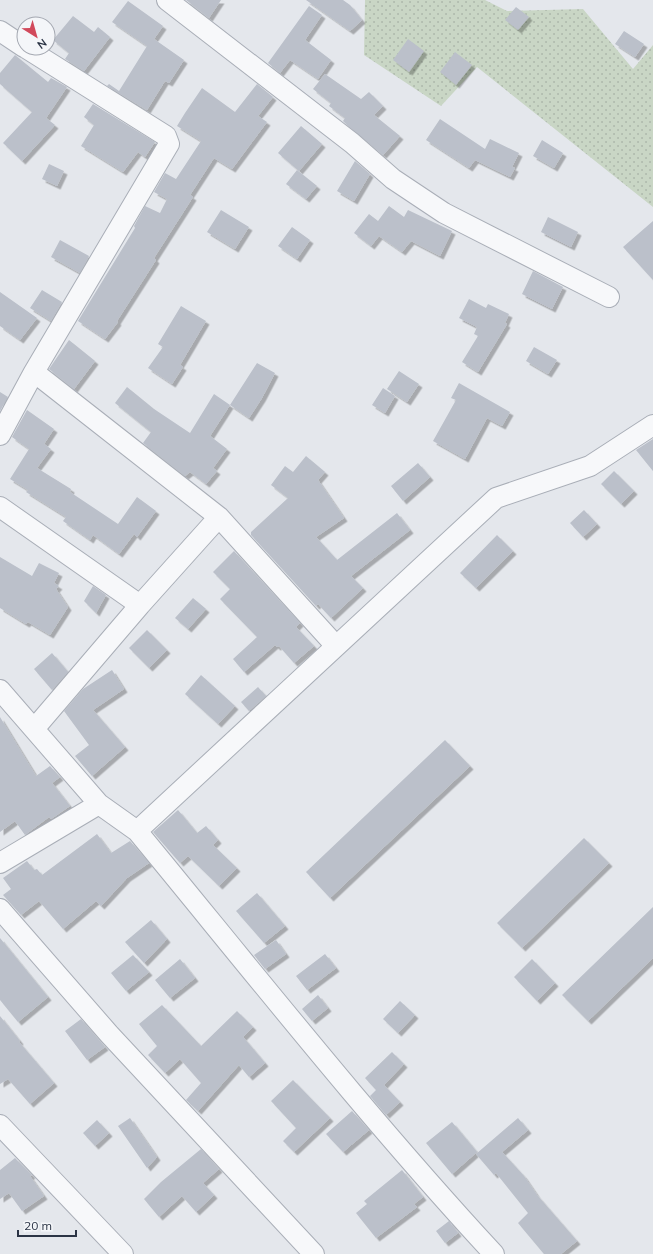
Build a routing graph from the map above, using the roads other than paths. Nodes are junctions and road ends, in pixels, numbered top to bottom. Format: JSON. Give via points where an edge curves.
{"nodes":[{"id":1,"x":167,"y":0,"type":"edge"},
{"id":2,"x":0,"y":32,"type":"edge"},
{"id":3,"x":16,"y":42,"type":"edge"},
{"id":4,"x":39,"y":56,"type":"edge"},
{"id":5,"x":610,"y":297,"type":"dead end"},
{"id":6,"x":34,"y":372,"type":"junction"},
{"id":7,"x":653,"y":425,"type":"edge"},
{"id":8,"x":0,"y":435,"type":"edge"},
{"id":9,"x":0,"y":508,"type":"edge"},
{"id":10,"x":219,"y":517,"type":"junction"},
{"id":11,"x":140,"y":605,"type":"junction"},
{"id":12,"x":336,"y":646,"type":"junction"},
{"id":13,"x":0,"y":690,"type":"edge"},
{"id":14,"x":34,"y":729,"type":"junction"},
{"id":15,"x":99,"y":804,"type":"junction"},
{"id":16,"x":137,"y":831,"type":"junction"},
{"id":17,"x":0,"y":863,"type":"edge"},
{"id":18,"x":0,"y":909,"type":"edge"},
{"id":19,"x":0,"y":1126,"type":"edge"},
{"id":20,"x":123,"y":1254,"type":"edge"},
{"id":21,"x":314,"y":1254,"type":"edge"},
{"id":22,"x":494,"y":1254,"type":"edge"}],
"edges":[{"from":1,"to":5,"type":"street","via":[[420,198],[444,213]]},
{"from":2,"to":3,"type":"street"},
{"from":4,"to":6,"type":"street","via":[[166,136],[169,144]]},
{"from":6,"to":8,"type":"street"},
{"from":6,"to":10,"type":"street"},
{"from":7,"to":12,"type":"street","via":[[590,466],[496,498]]},
{"from":9,"to":11,"type":"street"},
{"from":10,"to":11,"type":"street"},
{"from":10,"to":12,"type":"street"},
{"from":11,"to":14,"type":"street"},
{"from":12,"to":16,"type":"street"},
{"from":13,"to":14,"type":"street"},
{"from":14,"to":15,"type":"street"},
{"from":15,"to":16,"type":"street"},
{"from":15,"to":17,"type":"street"},
{"from":16,"to":22,"type":"street","via":[[363,1104],[445,1201]]},
{"from":18,"to":21,"type":"street","via":[[109,1034]]},
{"from":19,"to":20,"type":"street"}]}
